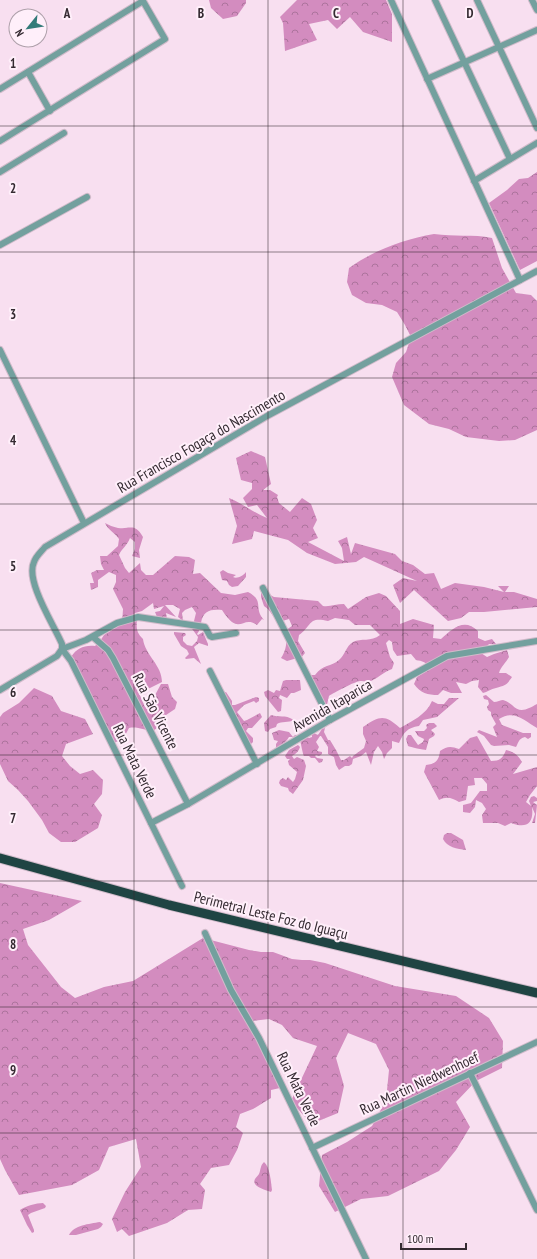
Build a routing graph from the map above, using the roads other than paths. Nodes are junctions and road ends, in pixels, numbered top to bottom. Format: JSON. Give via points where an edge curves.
{"nodes":[{"id":1,"x":391,"y":0,"type":"edge"},
{"id":2,"x":435,"y":0,"type":"edge"},
{"id":3,"x":477,"y":0,"type":"edge"},
{"id":4,"x":532,"y":0,"type":"edge"},
{"id":5,"x":537,"y":10,"type":"edge"},
{"id":6,"x":537,"y":30,"type":"edge"},
{"id":7,"x":499,"y":47,"type":"junction"},
{"id":8,"x":464,"y":62,"type":"junction"},
{"id":9,"x":28,"y":72,"type":"junction"},
{"id":10,"x":427,"y":79,"type":"junction"},
{"id":11,"x":0,"y":89,"type":"edge"},
{"id":12,"x":50,"y":111,"type":"junction"},
{"id":13,"x":537,"y":128,"type":"edge"},
{"id":14,"x":64,"y":133,"type":"dead end"},
{"id":15,"x":0,"y":141,"type":"edge"},
{"id":16,"x":537,"y":143,"type":"edge"},
{"id":17,"x":510,"y":159,"type":"junction"},
{"id":18,"x":0,"y":172,"type":"edge"},
{"id":19,"x":474,"y":181,"type":"junction"},
{"id":20,"x":87,"y":197,"type":"dead end"},
{"id":21,"x":0,"y":245,"type":"edge"},
{"id":22,"x":537,"y":271,"type":"edge"},
{"id":23,"x":520,"y":280,"type":"junction"},
{"id":24,"x":0,"y":350,"type":"edge"},
{"id":25,"x":84,"y":523,"type":"junction"},
{"id":26,"x":263,"y":588,"type":"dead end"},
{"id":27,"x":236,"y":633,"type":"dead end"},
{"id":28,"x":93,"y":637,"type":"junction"},
{"id":29,"x":537,"y":641,"type":"edge"},
{"id":30,"x":62,"y":649,"type":"junction"},
{"id":31,"x":210,"y":671,"type":"dead end"},
{"id":32,"x":0,"y":690,"type":"edge"},
{"id":33,"x":330,"y":720,"type":"junction"},
{"id":34,"x":257,"y":764,"type":"junction"},
{"id":35,"x":188,"y":804,"type":"junction"},
{"id":36,"x":151,"y":822,"type":"junction"},
{"id":37,"x":0,"y":858,"type":"edge"},
{"id":38,"x":182,"y":886,"type":"dead end"},
{"id":39,"x":205,"y":933,"type":"dead end"},
{"id":40,"x":537,"y":993,"type":"edge"},
{"id":41,"x":537,"y":1042,"type":"edge"},
{"id":42,"x":470,"y":1073,"type":"junction"},
{"id":43,"x":312,"y":1148,"type":"junction"},
{"id":44,"x":537,"y":1210,"type":"edge"},
{"id":45,"x":366,"y":1259,"type":"edge"}],
"edges":[{"from":1,"to":10,"type":"street"},
{"from":2,"to":8,"type":"street"},
{"from":3,"to":7,"type":"street"},
{"from":4,"to":5,"type":"street"},
{"from":6,"to":7,"type":"street"},
{"from":7,"to":8,"type":"street"},
{"from":7,"to":13,"type":"street"},
{"from":8,"to":10,"type":"street"},
{"from":8,"to":17,"type":"street"},
{"from":9,"to":11,"type":"street"},
{"from":9,"to":12,"type":"street"},
{"from":9,"to":12,"type":"street","via":[[143,1],[165,39]]},
{"from":10,"to":19,"type":"street"},
{"from":12,"to":15,"type":"street"},
{"from":14,"to":18,"type":"street"},
{"from":16,"to":17,"type":"street"},
{"from":17,"to":19,"type":"street"},
{"from":19,"to":23,"type":"street"},
{"from":20,"to":21,"type":"street"},
{"from":22,"to":23,"type":"street","name":"Rua Francisco Fogaça do Nascimento"},
{"from":23,"to":25,"type":"street","name":"Rua Francisco Fogaça do Nascimento","via":[[267,416]]},
{"from":24,"to":25,"type":"street"},
{"from":25,"to":30,"type":"street","name":"Rua Francisco Fogaça do Nascimento","via":[[46,547],[32,567],[34,585],[59,637]]},
{"from":26,"to":33,"type":"street"},
{"from":27,"to":28,"type":"street","via":[[212,637],[205,627],[138,617],[117,624]]},
{"from":28,"to":30,"type":"street"},
{"from":28,"to":35,"type":"street","name":"Rua São Vicente","via":[[113,658]]},
{"from":29,"to":33,"type":"street","name":"Avenida Itaparica","via":[[450,654]]},
{"from":30,"to":32,"type":"street","via":[[57,656]]},
{"from":30,"to":36,"type":"street","name":"Rua Mata Verde","via":[[71,661]]},
{"from":31,"to":34,"type":"street"},
{"from":33,"to":34,"type":"street","name":"Avenida Itaparica"},
{"from":34,"to":35,"type":"street","name":"Avenida Itaparica"},
{"from":35,"to":36,"type":"street","name":"Avenida Itaparica"},
{"from":36,"to":38,"type":"street","name":"Rua Mata Verde"},
{"from":37,"to":40,"type":"highway","name":"Perimetral Leste Foz do Iguaçu","via":[[169,905]]},
{"from":39,"to":43,"type":"street","name":"Rua Mata Verde"},
{"from":41,"to":42,"type":"street","name":"Rua Martin Niedwenhoef"},
{"from":42,"to":43,"type":"street","name":"Rua Martin Niedwenhoef"},
{"from":42,"to":44,"type":"street"},
{"from":43,"to":45,"type":"street","name":"Rua Mata Verde"}]}
